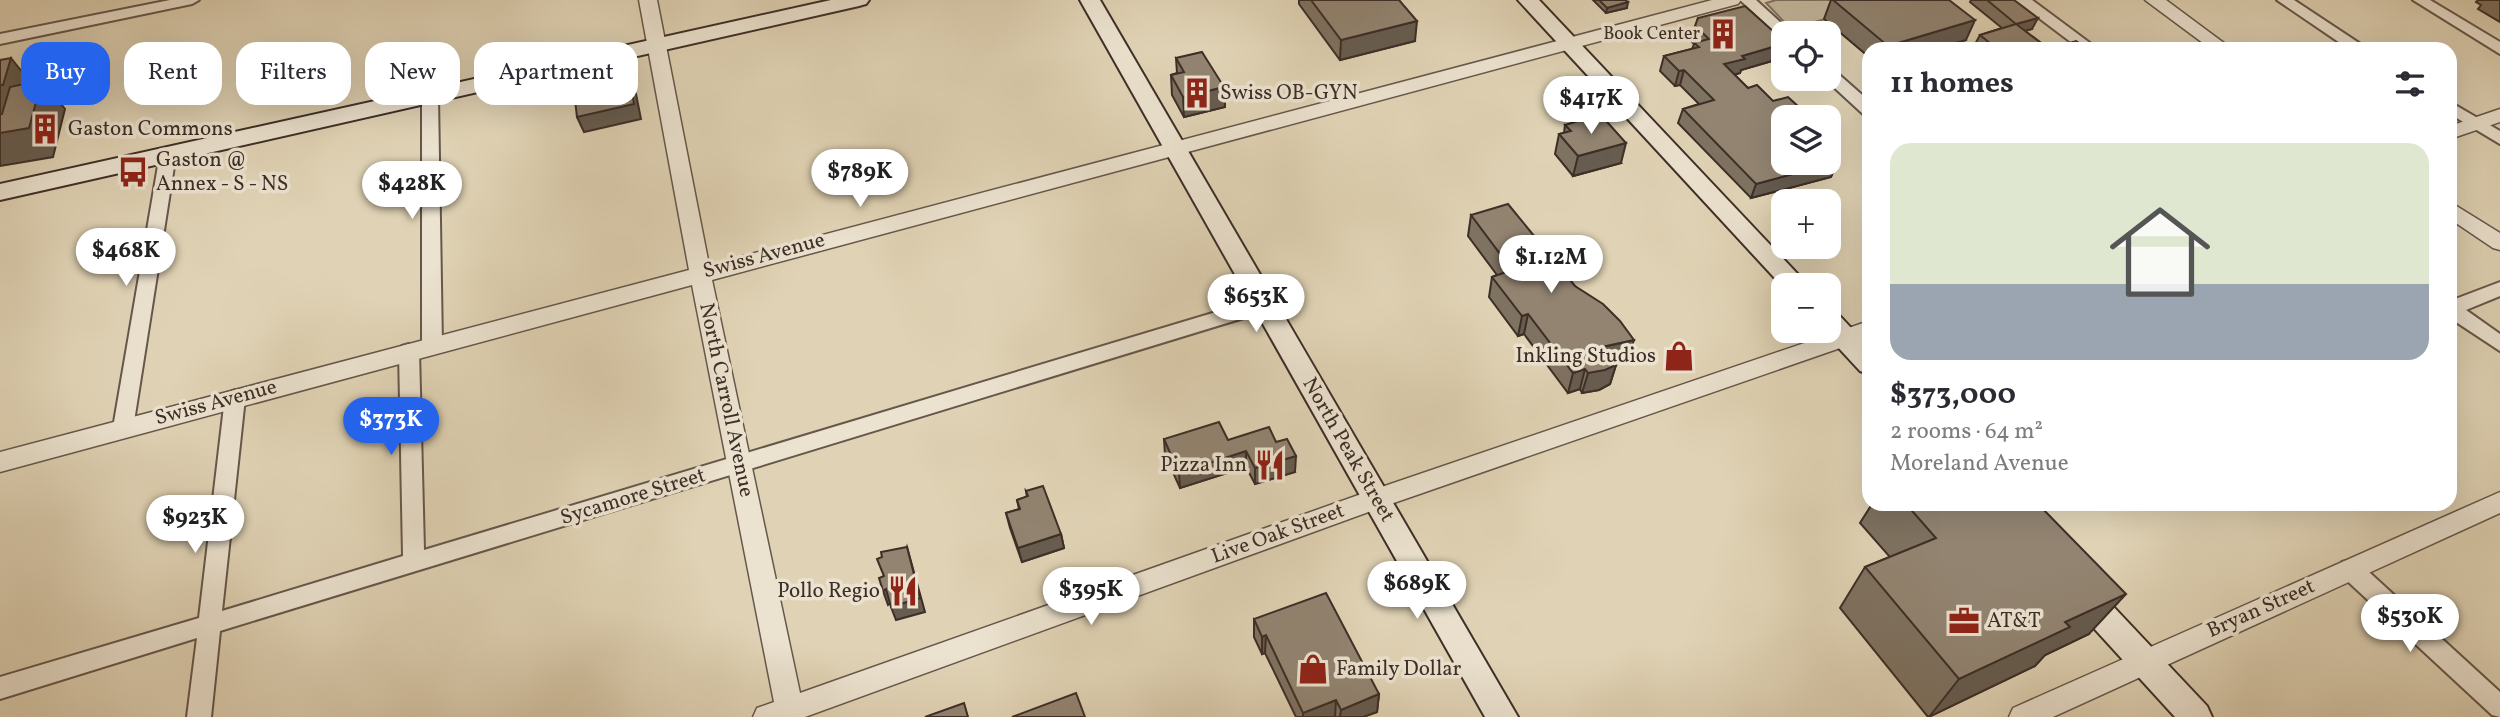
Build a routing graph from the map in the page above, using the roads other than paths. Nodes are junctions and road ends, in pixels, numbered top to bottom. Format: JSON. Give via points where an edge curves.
{"nodes":[{"id":1,"x":192,"y":0,"type":"edge"},
{"id":2,"x":648,"y":0,"type":"edge"},
{"id":3,"x":859,"y":0,"type":"edge"},
{"id":4,"x":1090,"y":0,"type":"edge"},
{"id":5,"x":1528,"y":0,"type":"edge"},
{"id":6,"x":1732,"y":0,"type":"edge"},
{"id":7,"x":1747,"y":0,"type":"edge"},
{"id":8,"x":2022,"y":0,"type":"edge"},
{"id":9,"x":2154,"y":0,"type":"edge"},
{"id":10,"x":2284,"y":0,"type":"edge"},
{"id":11,"x":2420,"y":0,"type":"edge"},
{"id":12,"x":1771,"y":21,"type":"edge"},
{"id":13,"x":0,"y":39,"type":"edge"},
{"id":14,"x":2080,"y":42,"type":"edge"},
{"id":15,"x":2213,"y":42,"type":"edge"},
{"id":16,"x":2349,"y":42,"type":"edge"},
{"id":17,"x":1568,"y":44,"type":"junction"},
{"id":18,"x":658,"y":45,"type":"junction"},
{"id":19,"x":2500,"y":49,"type":"edge"},
{"id":20,"x":1841,"y":85,"type":"edge"},
{"id":21,"x":460,"y":89,"type":"edge"},
{"id":22,"x":1862,"y":104,"type":"edge"},
{"id":23,"x":389,"y":105,"type":"edge"},
{"id":24,"x":430,"y":105,"type":"edge"},
{"id":25,"x":2457,"y":112,"type":"edge"},
{"id":26,"x":2500,"y":115,"type":"edge"},
{"id":27,"x":2476,"y":124,"type":"junction"},
{"id":28,"x":2457,"y":131,"type":"edge"},
{"id":29,"x":2500,"y":139,"type":"edge"},
{"id":30,"x":1175,"y":146,"type":"junction"},
{"id":31,"x":168,"y":154,"type":"junction"},
{"id":32,"x":0,"y":192,"type":"edge"},
{"id":33,"x":2457,"y":214,"type":"edge"},
{"id":34,"x":2500,"y":243,"type":"edge"},
{"id":35,"x":700,"y":273,"type":"junction"},
{"id":36,"x":1785,"y":273,"type":"edge"},
{"id":37,"x":2500,"y":289,"type":"edge"},
{"id":38,"x":1266,"y":304,"type":"junction"},
{"id":39,"x":2457,"y":305,"type":"edge"},
{"id":40,"x":2457,"y":313,"type":"edge"},
{"id":41,"x":1847,"y":329,"type":"edge"},
{"id":42,"x":2500,"y":344,"type":"edge"},
{"id":43,"x":432,"y":345,"type":"junction"},
{"id":44,"x":409,"y":351,"type":"junction"},
{"id":45,"x":1862,"y":353,"type":"edge"},
{"id":46,"x":235,"y":398,"type":"junction"},
{"id":47,"x":123,"y":428,"type":"junction"},
{"id":48,"x":0,"y":462,"type":"edge"},
{"id":49,"x":739,"y":464,"type":"junction"},
{"id":50,"x":1376,"y":499,"type":"junction"},
{"id":51,"x":2500,"y":502,"type":"edge"},
{"id":52,"x":414,"y":563,"type":"junction"},
{"id":53,"x":2350,"y":569,"type":"junction"},
{"id":54,"x":2062,"y":572,"type":"edge"},
{"id":55,"x":208,"y":624,"type":"junction"},
{"id":56,"x":2145,"y":662,"type":"junction"},
{"id":57,"x":0,"y":688,"type":"edge"},
{"id":58,"x":2500,"y":706,"type":"edge"},
{"id":59,"x":782,"y":714,"type":"edge"},
{"id":60,"x":199,"y":717,"type":"edge"},
{"id":61,"x":1502,"y":717,"type":"edge"},
{"id":62,"x":2023,"y":717,"type":"edge"},
{"id":63,"x":2196,"y":717,"type":"edge"}],
"edges":[{"from":1,"to":13,"type":"street"},
{"from":2,"to":18,"type":"street","name":"North Carroll Avenue"},
{"from":3,"to":18,"type":"main road"},
{"from":4,"to":30,"type":"main road","name":"North Peak Street"},
{"from":5,"to":17,"type":"main road"},
{"from":6,"to":17,"type":"street","name":"Swiss Avenue"},
{"from":7,"to":12,"type":"street"},
{"from":8,"to":14,"type":"street"},
{"from":9,"to":15,"type":"street"},
{"from":10,"to":16,"type":"street"},
{"from":11,"to":19,"type":"street"},
{"from":17,"to":30,"type":"street","name":"Swiss Avenue"},
{"from":17,"to":36,"type":"main road"},
{"from":18,"to":21,"type":"main road"},
{"from":18,"to":35,"type":"street","name":"North Carroll Avenue"},
{"from":20,"to":22,"type":"street"},
{"from":23,"to":31,"type":"main road"},
{"from":24,"to":43,"type":"street"},
{"from":25,"to":27,"type":"street"},
{"from":26,"to":27,"type":"street"},
{"from":27,"to":28,"type":"street"},
{"from":27,"to":29,"type":"street"},
{"from":30,"to":35,"type":"street","name":"Swiss Avenue"},
{"from":30,"to":38,"type":"main road","name":"North Peak Street"},
{"from":31,"to":32,"type":"main road"},
{"from":31,"to":47,"type":"street"},
{"from":33,"to":34,"type":"street"},
{"from":35,"to":43,"type":"street","name":"Swiss Avenue"},
{"from":35,"to":49,"type":"street","name":"North Carroll Avenue"},
{"from":37,"to":39,"type":"street"},
{"from":38,"to":49,"type":"street","name":"Sycamore Street"},
{"from":38,"to":50,"type":"main road","name":"North Peak Street"},
{"from":40,"to":42,"type":"street"},
{"from":41,"to":45,"type":"main road"},
{"from":41,"to":50,"type":"street","name":"Live Oak Street"},
{"from":43,"to":44,"type":"street","name":"Swiss Avenue"},
{"from":44,"to":46,"type":"street","name":"Swiss Avenue"},
{"from":44,"to":52,"type":"street"},
{"from":46,"to":47,"type":"street","name":"Swiss Avenue"},
{"from":46,"to":55,"type":"street"},
{"from":47,"to":48,"type":"street","name":"Swiss Avenue"},
{"from":49,"to":52,"type":"street","name":"Sycamore Street"},
{"from":49,"to":59,"type":"street","name":"North Carroll Avenue"},
{"from":50,"to":59,"type":"street","name":"Live Oak Street"},
{"from":50,"to":61,"type":"main road","name":"North Peak Street"},
{"from":51,"to":53,"type":"street","name":"Bryan Street"},
{"from":52,"to":55,"type":"street","name":"Sycamore Street"},
{"from":53,"to":56,"type":"street","name":"Bryan Street"},
{"from":53,"to":58,"type":"street"},
{"from":54,"to":56,"type":"main road"},
{"from":55,"to":57,"type":"street","name":"Sycamore Street"},
{"from":55,"to":60,"type":"street"},
{"from":56,"to":62,"type":"street","name":"Bryan Street"},
{"from":56,"to":63,"type":"main road"}]}
